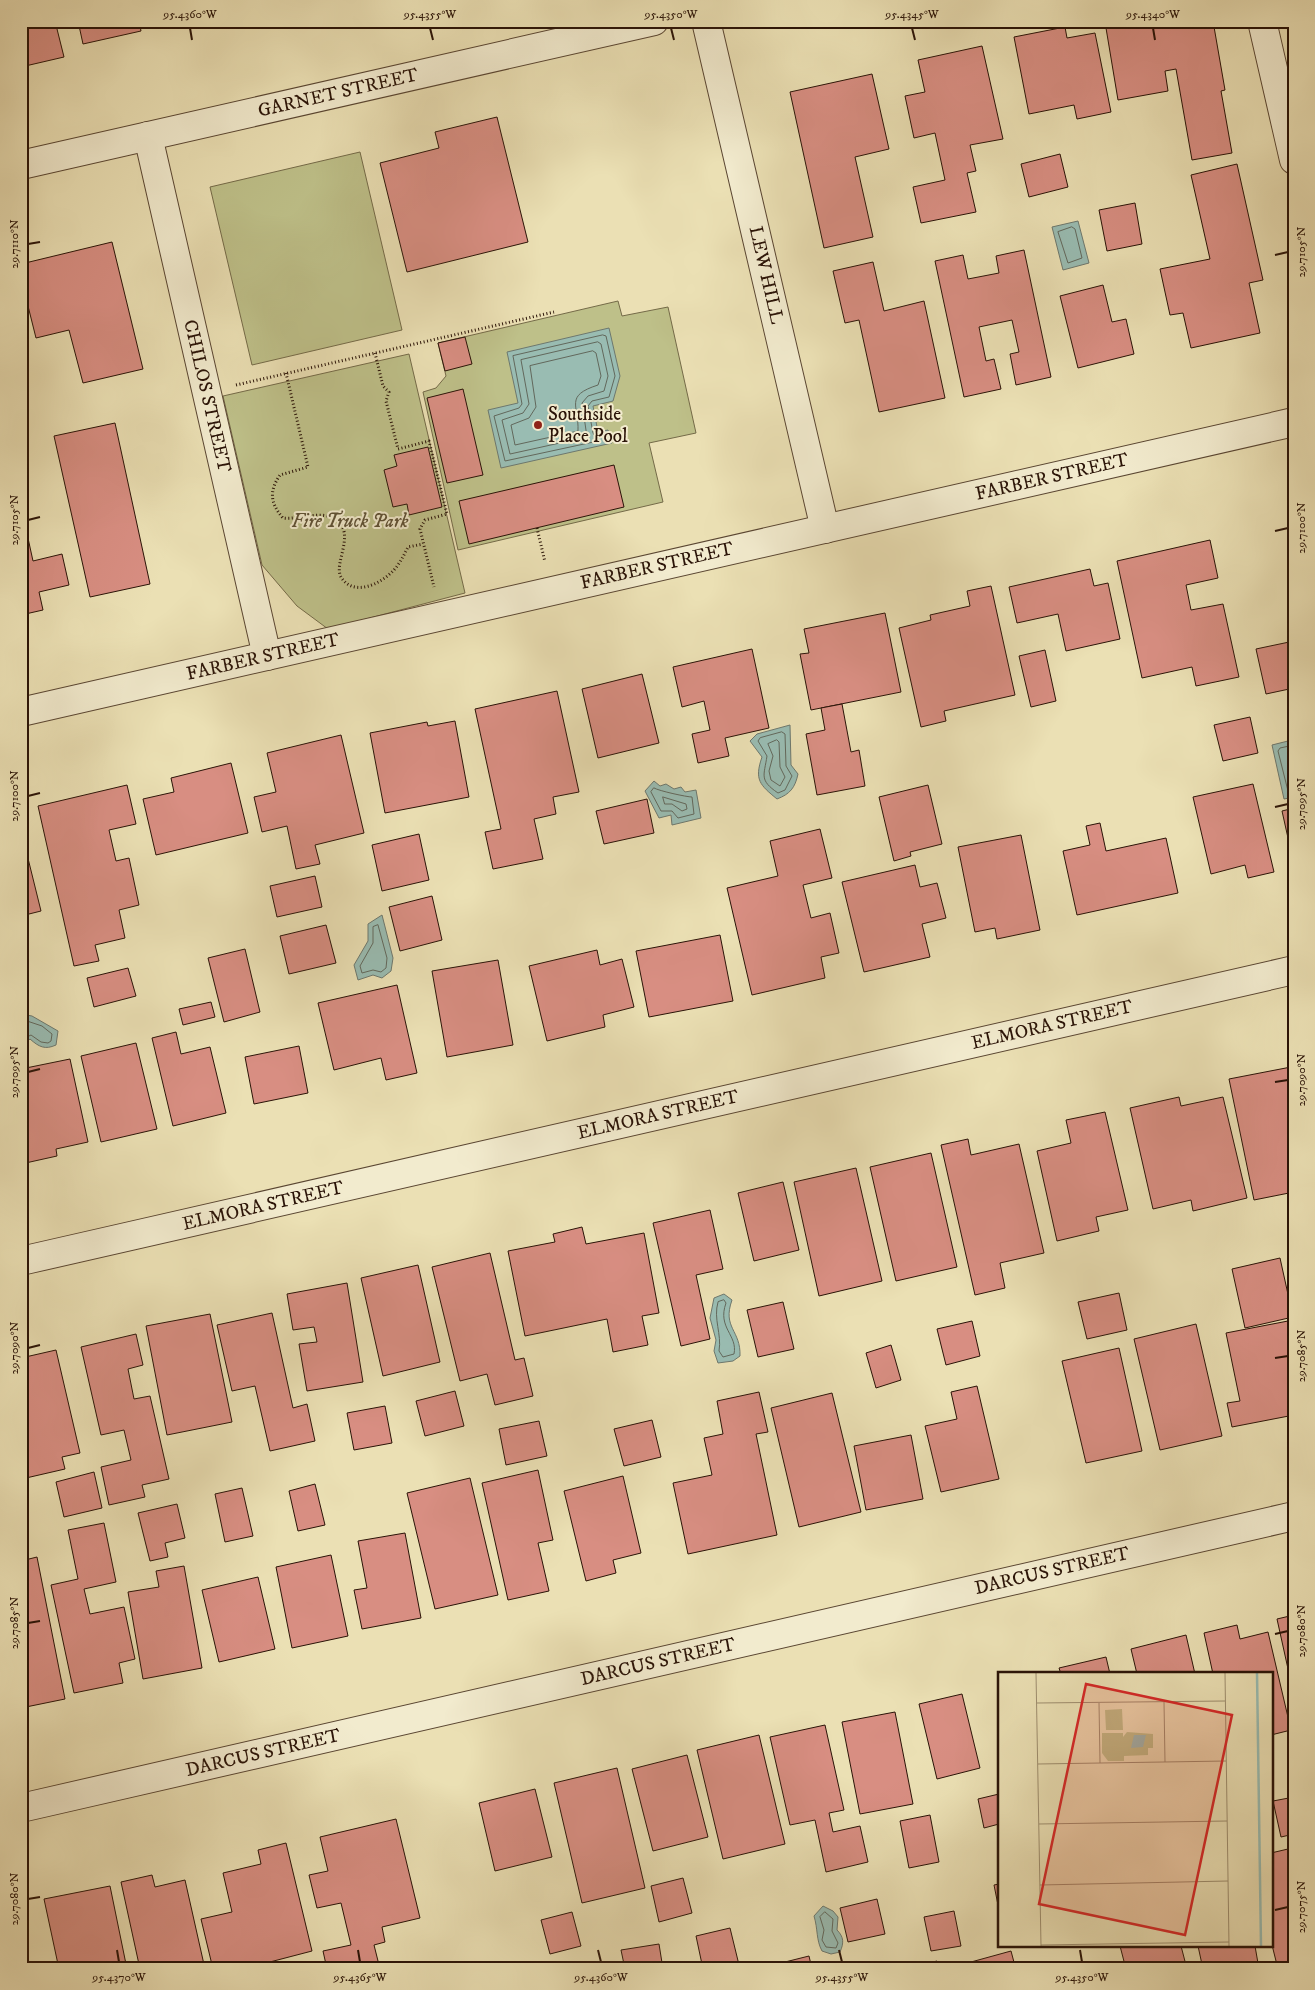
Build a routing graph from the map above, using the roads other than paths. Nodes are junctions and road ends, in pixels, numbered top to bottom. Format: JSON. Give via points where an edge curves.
{"nodes":[{"id":1,"x":654,"y":21,"type":"edge"},
{"id":2,"x":706,"y":21,"type":"edge"},
{"id":3,"x":1262,"y":21,"type":"edge"},
{"id":4,"x":148,"y":136,"type":"junction"},
{"id":5,"x":1294,"y":160,"type":"edge"},
{"id":6,"x":21,"y":164,"type":"edge"},
{"id":7,"x":1294,"y":422,"type":"edge"},
{"id":8,"x":825,"y":529,"type":"junction"},
{"id":9,"x":267,"y":656,"type":"junction"},
{"id":10,"x":21,"y":712,"type":"edge"},
{"id":11,"x":1294,"y":970,"type":"edge"},
{"id":12,"x":21,"y":1261,"type":"edge"},
{"id":13,"x":1294,"y":1516,"type":"edge"},
{"id":14,"x":21,"y":1808,"type":"edge"}],
"edges":[{"from":1,"to":4,"type":"street","name":"GARNET STREET"},
{"from":2,"to":8,"type":"street","name":"LEW HILL"},
{"from":3,"to":5,"type":"street"},
{"from":4,"to":6,"type":"street","name":"GARNET STREET"},
{"from":4,"to":9,"type":"street","name":"CHILOS STREET"},
{"from":7,"to":8,"type":"street","name":"FARBER STREET"},
{"from":8,"to":9,"type":"street","name":"FARBER STREET"},
{"from":9,"to":10,"type":"street","name":"FARBER STREET"},
{"from":11,"to":12,"type":"street","name":"ELMORA STREET"},
{"from":13,"to":14,"type":"street","name":"DARCUS STREET"}]}
